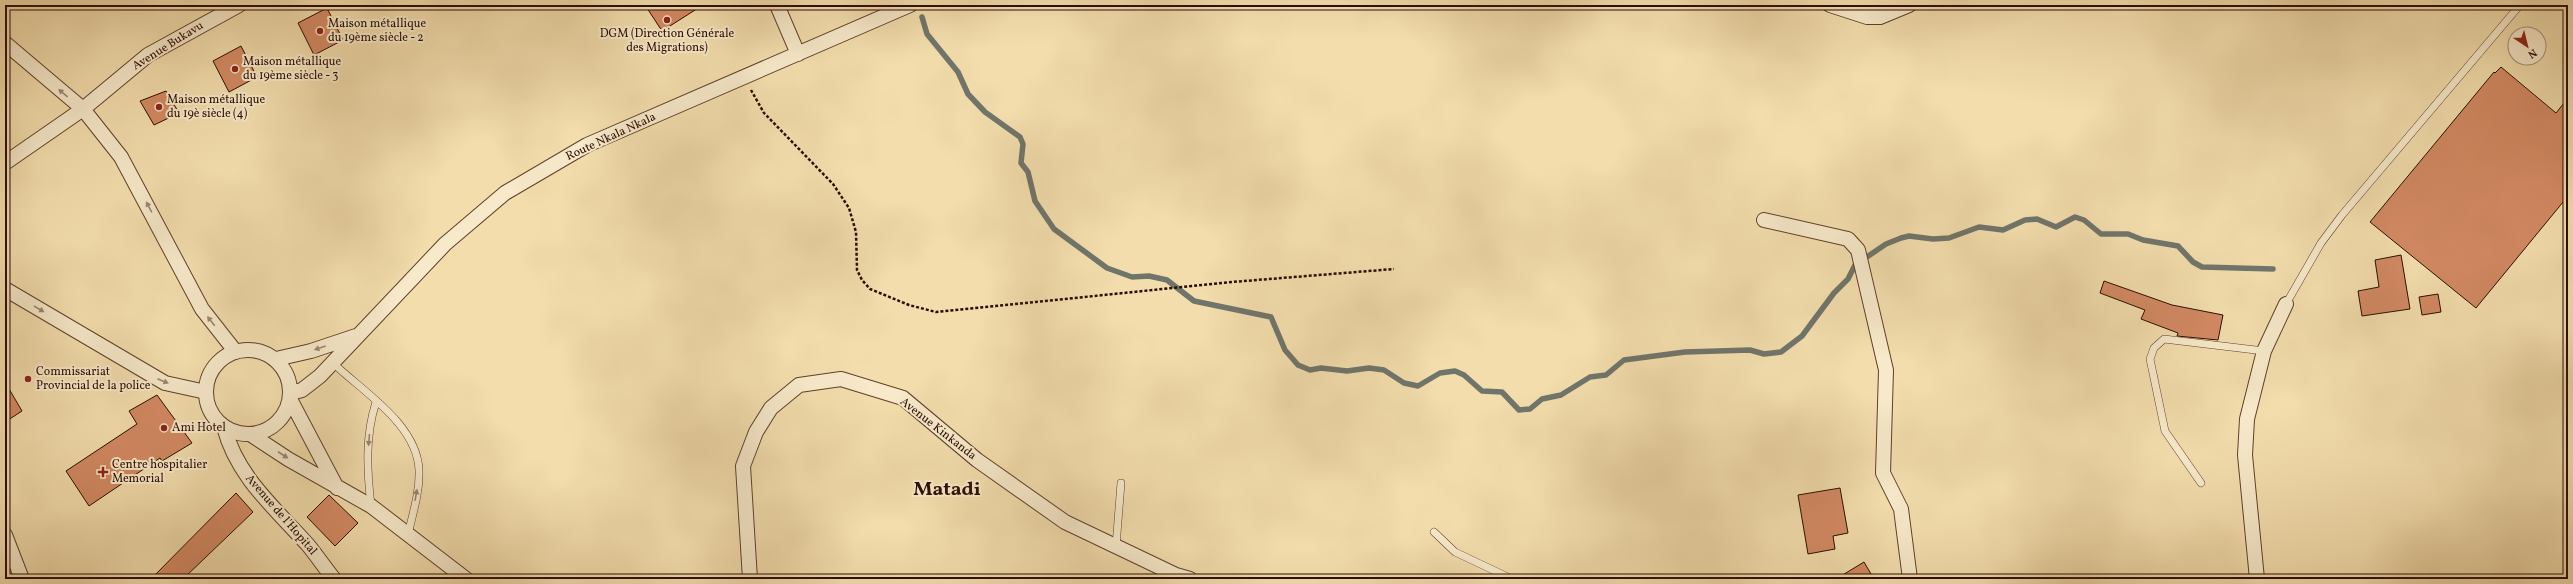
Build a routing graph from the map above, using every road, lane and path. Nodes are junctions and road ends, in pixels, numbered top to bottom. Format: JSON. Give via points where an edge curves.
{"nodes":[{"id":1,"x":239,"y":5,"type":"edge"},
{"id":2,"x":777,"y":5,"type":"edge"},
{"id":3,"x":910,"y":5,"type":"edge"},
{"id":4,"x":1830,"y":5,"type":"edge"},
{"id":5,"x":1910,"y":5,"type":"edge"},
{"id":6,"x":2520,"y":5,"type":"edge"},
{"id":7,"x":5,"y":43,"type":"edge"},
{"id":8,"x":798,"y":54,"type":"junction"},
{"id":9,"x":743,"y":78,"type":"junction"},
{"id":10,"x":83,"y":109,"type":"junction"},
{"id":11,"x":5,"y":163,"type":"edge"},
{"id":12,"x":1764,"y":220,"type":"dead end"},
{"id":13,"x":1394,"y":268,"type":"dead end"},
{"id":14,"x":5,"y":289,"type":"edge"},
{"id":15,"x":2286,"y":304,"type":"joint"},
{"id":16,"x":356,"y":336,"type":"junction"},
{"id":17,"x":235,"y":351,"type":"junction"},
{"id":18,"x":2264,"y":351,"type":"junction"},
{"id":19,"x":276,"y":360,"type":"junction"},
{"id":20,"x":333,"y":363,"type":"junction"},
{"id":21,"x":206,"y":392,"type":"junction"},
{"id":22,"x":290,"y":396,"type":"junction"},
{"id":23,"x":376,"y":402,"type":"junction"},
{"id":24,"x":224,"y":427,"type":"junction"},
{"id":25,"x":250,"y":434,"type":"junction"},
{"id":26,"x":1121,"y":483,"type":"dead end"},
{"id":27,"x":2201,"y":483,"type":"dead end"},
{"id":28,"x":338,"y":488,"type":"junction"},
{"id":29,"x":371,"y":506,"type":"junction"},
{"id":30,"x":1434,"y":532,"type":"dead end"},
{"id":31,"x":408,"y":534,"type":"junction"},
{"id":32,"x":5,"y":535,"type":"edge"},
{"id":33,"x":1116,"y":546,"type":"junction"},
{"id":34,"x":1180,"y":578,"type":"edge"},
{"id":35,"x":22,"y":579,"type":"edge"},
{"id":36,"x":334,"y":579,"type":"edge"},
{"id":37,"x":466,"y":579,"type":"edge"},
{"id":38,"x":750,"y":579,"type":"edge"},
{"id":39,"x":1512,"y":579,"type":"edge"},
{"id":40,"x":1910,"y":579,"type":"edge"},
{"id":41,"x":2257,"y":579,"type":"edge"}],
"edges":[{"from":1,"to":10,"type":"street","name":"Avenue Bukavu","via":[[148,55]]},
{"from":2,"to":8,"type":"street"},
{"from":3,"to":8,"type":"street","name":"Route Nkala Nkala"},
{"from":4,"to":5,"type":"street","via":[[1867,17],[1880,17]]},
{"from":6,"to":15,"type":"lane","via":[[2342,215],[2314,255]]},
{"from":10,"to":7,"type":"street","one_way":true},
{"from":8,"to":9,"type":"street","name":"Route Nkala Nkala"},
{"from":9,"to":13,"type":"path","via":[[764,113],[833,184],[849,208],[856,232],[857,270],[862,280],[870,289],[909,305],[936,312]]},
{"from":9,"to":16,"type":"street","name":"Route Nkala Nkala","via":[[587,145],[505,193],[445,244]]},
{"from":10,"to":11,"type":"street","name":"Avenue Bukavu"},
{"from":17,"to":10,"type":"street","one_way":true,"via":[[202,309],[121,157]]},
{"from":12,"to":40,"type":"street","via":[[1848,239],[1858,250],[1886,370],[1883,473],[1901,509]]},
{"from":14,"to":21,"type":"street","one_way":true,"via":[[165,383]]},
{"from":15,"to":18,"type":"street"},
{"from":16,"to":19,"type":"street","one_way":true},
{"from":16,"to":20,"type":"street","name":"Route Nkala Nkala"},
{"from":17,"to":19,"type":"street","via":[[250,349],[264,352]]},
{"from":17,"to":21,"type":"street","via":[[220,360],[209,374]]},
{"from":18,"to":27,"type":"lane","via":[[2164,339],[2154,348],[2150,359],[2165,431]]},
{"from":18,"to":41,"type":"street","via":[[2251,399],[2245,438]]},
{"from":19,"to":22,"type":"street","via":[[285,370]]},
{"from":20,"to":22,"type":"street","name":"Route Nkala Nkala","via":[[311,384]]},
{"from":20,"to":23,"type":"lane"},
{"from":21,"to":24,"type":"street","via":[[208,405],[214,417]]},
{"from":22,"to":25,"type":"street","via":[[285,412],[276,423],[264,431]]},
{"from":22,"to":28,"type":"street"},
{"from":23,"to":29,"type":"lane","one_way":true,"via":[[370,421],[366,462]]},
{"from":31,"to":23,"type":"lane","one_way":true,"via":[[419,477],[415,448],[406,430]]},
{"from":24,"to":25,"type":"street"},
{"from":24,"to":36,"type":"street","name":"Avenue de l'Hopital","via":[[236,460],[255,488]]},
{"from":25,"to":28,"type":"street","one_way":true},
{"from":26,"to":33,"type":"lane"},
{"from":28,"to":29,"type":"street"},
{"from":29,"to":31,"type":"street"},
{"from":30,"to":39,"type":"lane","via":[[1454,552]]},
{"from":31,"to":37,"type":"street"},
{"from":32,"to":35,"type":"street"},
{"from":33,"to":34,"type":"street","name":"Avenue Kinkanda"},
{"from":33,"to":38,"type":"street","name":"Avenue Kinkanda","via":[[1065,522],[977,460],[903,398],[841,379],[799,385],[771,408],[756,432],[743,466]]}]}
